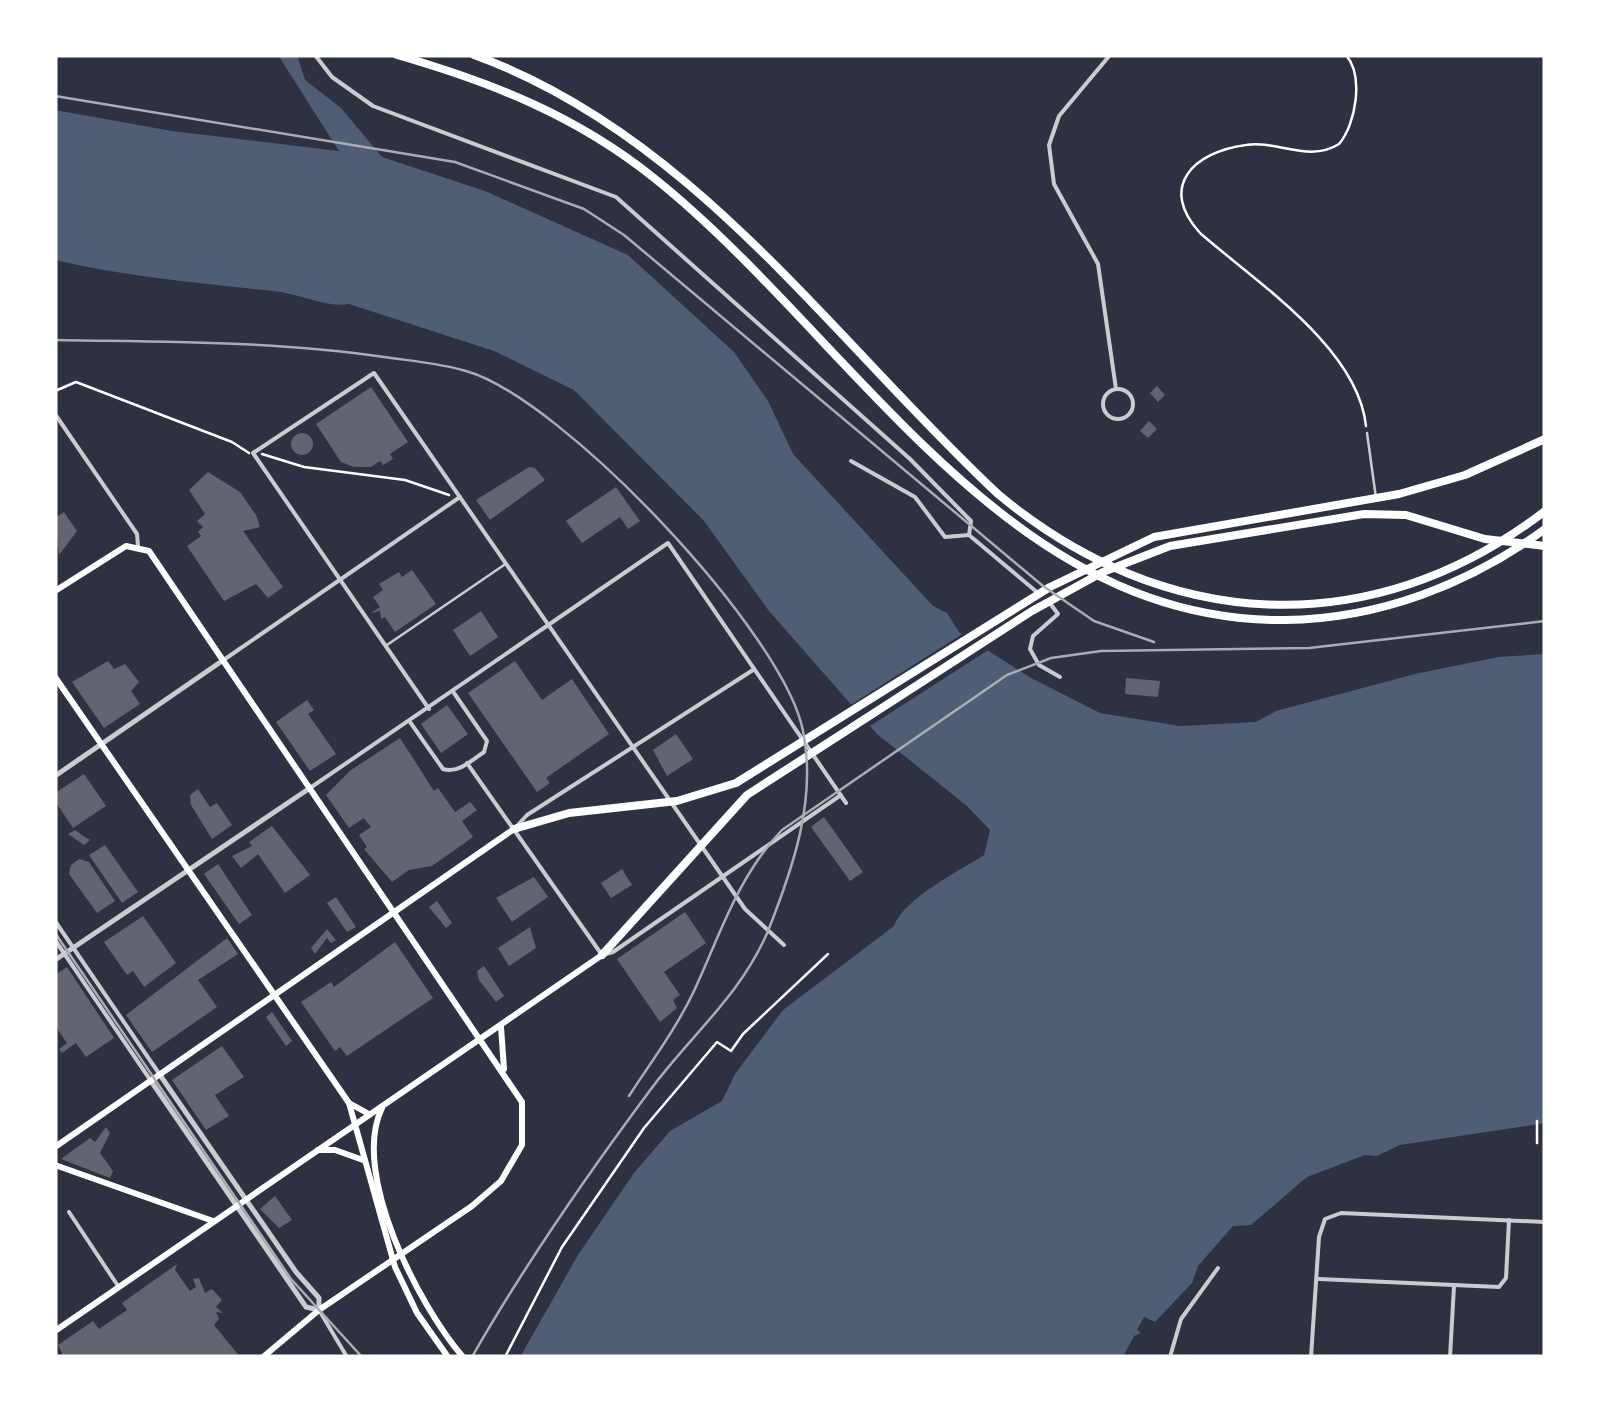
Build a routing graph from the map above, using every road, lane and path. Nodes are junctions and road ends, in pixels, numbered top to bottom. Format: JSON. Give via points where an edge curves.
{"nodes":[{"id":1,"x":315,"y":55,"type":"edge"},
{"id":2,"x":397,"y":55,"type":"edge"},
{"id":3,"x":474,"y":55,"type":"edge"},
{"id":4,"x":1110,"y":55,"type":"edge"},
{"id":5,"x":1346,"y":55,"type":"edge"},
{"id":6,"x":1116,"y":389,"type":"junction"},
{"id":7,"x":55,"y":391,"type":"edge"},
{"id":8,"x":55,"y":414,"type":"edge"},
{"id":9,"x":1367,"y":433,"type":"joint"},
{"id":10,"x":1545,"y":439,"type":"edge"},
{"id":11,"x":253,"y":453,"type":"junction"},
{"id":12,"x":851,"y":460,"type":"dead end"},
{"id":13,"x":460,"y":497,"type":"junction"},
{"id":14,"x":1376,"y":499,"type":"junction"},
{"id":15,"x":1545,"y":511,"type":"edge"},
{"id":16,"x":1545,"y":529,"type":"edge"},
{"id":17,"x":969,"y":535,"type":"junction"},
{"id":18,"x":138,"y":546,"type":"junction"},
{"id":19,"x":1545,"y":546,"type":"edge"},
{"id":20,"x":506,"y":564,"type":"junction"},
{"id":21,"x":340,"y":580,"type":"junction"},
{"id":22,"x":55,"y":591,"type":"edge"},
{"id":23,"x":550,"y":626,"type":"junction"},
{"id":24,"x":386,"y":646,"type":"junction"},
{"id":25,"x":222,"y":661,"type":"junction"},
{"id":26,"x":753,"y":670,"type":"junction"},
{"id":27,"x":55,"y":677,"type":"edge"},
{"id":28,"x":1060,"y":677,"type":"dead end"},
{"id":29,"x":454,"y":693,"type":"junction"},
{"id":30,"x":429,"y":709,"type":"junction"},
{"id":31,"x":410,"y":722,"type":"junction"},
{"id":32,"x":102,"y":744,"type":"junction"},
{"id":33,"x":633,"y":747,"type":"junction"},
{"id":34,"x":467,"y":764,"type":"junction"},
{"id":35,"x":55,"y":776,"type":"edge"},
{"id":36,"x":310,"y":788,"type":"junction"},
{"id":37,"x":841,"y":795,"type":"junction"},
{"id":38,"x":846,"y":803,"type":"dead end"},
{"id":39,"x":514,"y":830,"type":"junction"},
{"id":40,"x":189,"y":870,"type":"junction"},
{"id":41,"x":722,"y":874,"type":"junction"},
{"id":42,"x":394,"y":911,"type":"junction"},
{"id":43,"x":55,"y":920,"type":"edge"},
{"id":44,"x":55,"y":940,"type":"edge"},
{"id":45,"x":784,"y":945,"type":"dead end"},
{"id":46,"x":73,"y":948,"type":"junction"},
{"id":47,"x":64,"y":954,"type":"junction"},
{"id":48,"x":828,"y":954,"type":"dead end"},
{"id":49,"x":602,"y":955,"type":"junction"},
{"id":50,"x":55,"y":960,"type":"edge"},
{"id":51,"x":276,"y":995,"type":"junction"},
{"id":52,"x":501,"y":1025,"type":"junction"},
{"id":53,"x":481,"y":1040,"type":"junction"},
{"id":54,"x":505,"y":1072,"type":"junction"},
{"id":55,"x":160,"y":1075,"type":"junction"},
{"id":56,"x":150,"y":1081,"type":"junction"},
{"id":57,"x":348,"y":1103,"type":"junction"},
{"id":58,"x":383,"y":1106,"type":"junction"},
{"id":59,"x":367,"y":1113,"type":"junction"},
{"id":60,"x":1537,"y":1120,"type":"dead end"},
{"id":61,"x":353,"y":1122,"type":"junction"},
{"id":62,"x":1537,"y":1144,"type":"dead end"},
{"id":63,"x":55,"y":1148,"type":"edge"},
{"id":64,"x":317,"y":1150,"type":"junction"},
{"id":65,"x":362,"y":1160,"type":"junction"},
{"id":66,"x":55,"y":1166,"type":"edge"},
{"id":67,"x":245,"y":1200,"type":"junction"},
{"id":68,"x":236,"y":1206,"type":"junction"},
{"id":69,"x":69,"y":1212,"type":"dead end"},
{"id":70,"x":1509,"y":1220,"type":"junction"},
{"id":71,"x":214,"y":1221,"type":"junction"},
{"id":72,"x":1545,"y":1222,"type":"edge"},
{"id":73,"x":1218,"y":1268,"type":"dead end"},
{"id":74,"x":1316,"y":1278,"type":"junction"},
{"id":75,"x":118,"y":1286,"type":"junction"},
{"id":76,"x":1454,"y":1286,"type":"junction"},
{"id":77,"x":319,"y":1310,"type":"junction"},
{"id":78,"x":56,"y":1329,"type":"edge"},
{"id":79,"x":263,"y":1357,"type":"edge"},
{"id":80,"x":347,"y":1357,"type":"edge"},
{"id":81,"x":448,"y":1357,"type":"edge"},
{"id":82,"x":463,"y":1357,"type":"edge"},
{"id":83,"x":505,"y":1357,"type":"edge"},
{"id":84,"x":1170,"y":1357,"type":"edge"},
{"id":85,"x":1310,"y":1357,"type":"edge"},
{"id":86,"x":1450,"y":1357,"type":"edge"}],
"edges":[{"from":1,"to":17,"type":"street","via":[[332,78],[373,106],[616,197],[910,459],[971,521]]},
{"from":2,"to":16,"type":"highway","via":[[541,105],[622,154],[689,208],[1002,516],[1107,582],[1204,613],[1325,618],[1440,589]]},
{"from":3,"to":15,"type":"highway","via":[[569,97],[654,154],[998,494],[1052,536],[1120,573],[1240,604],[1344,601],[1461,564]]},
{"from":4,"to":6,"type":"street","via":[[1059,116],[1049,157],[1060,198],[1098,264]]},
{"from":5,"to":9,"type":"path","via":[[1356,87],[1338,144],[1312,152],[1243,145],[1200,164],[1181,182],[1178,198],[1200,232],[1335,355],[1362,404]]},
{"from":6,"to":6,"type":"street","via":[[1103,406],[1120,419],[1134,404],[1130,394]]},
{"from":7,"to":11,"type":"path","via":[[76,382]]},
{"from":8,"to":18,"type":"street"},
{"from":9,"to":14,"type":"lane"},
{"from":10,"to":14,"type":"highway","via":[[1465,475]]},
{"from":11,"to":13,"type":"path","via":[[405,480]]},
{"from":11,"to":13,"type":"street","via":[[374,373]]},
{"from":11,"to":21,"type":"street"},
{"from":12,"to":17,"type":"street","via":[[914,497],[945,537]]},
{"from":13,"to":20,"type":"street"},
{"from":13,"to":21,"type":"street"},
{"from":14,"to":39,"type":"highway","via":[[1198,527],[1126,549],[1050,586],[736,782],[677,801],[569,812]]},
{"from":17,"to":28,"type":"street","via":[[1057,608],[1030,641],[1039,665]]},
{"from":18,"to":22,"type":"main road","via":[[126,546]]},
{"from":18,"to":25,"type":"main road","via":[[149,551]]},
{"from":19,"to":49,"type":"highway","via":[[1507,543],[1406,515],[1364,514],[1208,538],[1140,556],[1044,604],[764,782],[726,815]]},
{"from":20,"to":23,"type":"street"},
{"from":20,"to":24,"type":"lane"},
{"from":21,"to":24,"type":"street"},
{"from":21,"to":25,"type":"street"},
{"from":23,"to":26,"type":"street","via":[[668,543]]},
{"from":23,"to":29,"type":"street"},
{"from":23,"to":33,"type":"street"},
{"from":24,"to":30,"type":"street"},
{"from":25,"to":32,"type":"street"},
{"from":25,"to":36,"type":"main road"},
{"from":26,"to":33,"type":"street"},
{"from":26,"to":37,"type":"street"},
{"from":27,"to":32,"type":"main road"},
{"from":29,"to":30,"type":"street"},
{"from":29,"to":34,"type":"street","via":[[487,741]]},
{"from":30,"to":31,"type":"street"},
{"from":31,"to":34,"type":"street","via":[[444,769]]},
{"from":31,"to":36,"type":"street"},
{"from":32,"to":35,"type":"street"},
{"from":32,"to":40,"type":"main road"},
{"from":33,"to":39,"type":"street","via":[[527,814]]},
{"from":33,"to":41,"type":"street"},
{"from":34,"to":39,"type":"street"},
{"from":36,"to":40,"type":"street"},
{"from":36,"to":42,"type":"main road"},
{"from":37,"to":38,"type":"street"},
{"from":37,"to":41,"type":"street"},
{"from":39,"to":42,"type":"main road"},
{"from":39,"to":49,"type":"street"},
{"from":40,"to":46,"type":"street"},
{"from":40,"to":51,"type":"main road"},
{"from":41,"to":45,"type":"street","via":[[766,933]]},
{"from":41,"to":49,"type":"street"},
{"from":42,"to":51,"type":"main road"},
{"from":42,"to":53,"type":"main road"},
{"from":43,"to":46,"type":"street"},
{"from":44,"to":47,"type":"street"},
{"from":46,"to":47,"type":"street"},
{"from":46,"to":55,"type":"street"},
{"from":47,"to":50,"type":"street"},
{"from":47,"to":56,"type":"street"},
{"from":48,"to":83,"type":"path","via":[[732,1051],[717,1042],[644,1128],[562,1248]]},
{"from":49,"to":52,"type":"main road"},
{"from":51,"to":55,"type":"main road"},
{"from":51,"to":57,"type":"main road"},
{"from":52,"to":53,"type":"main road"},
{"from":52,"to":54,"type":"main road"},
{"from":53,"to":54,"type":"main road"},
{"from":53,"to":58,"type":"main road"},
{"from":54,"to":77,"type":"main road","via":[[522,1102],[525,1126],[509,1172],[472,1206]]},
{"from":55,"to":56,"type":"main road"},
{"from":55,"to":67,"type":"street"},
{"from":56,"to":63,"type":"main road"},
{"from":56,"to":68,"type":"street"},
{"from":57,"to":59,"type":"main road"},
{"from":57,"to":61,"type":"main road"},
{"from":58,"to":59,"type":"main road"},
{"from":58,"to":82,"type":"main road","via":[[370,1146],[382,1192],[412,1282]]},
{"from":59,"to":61,"type":"main road"},
{"from":60,"to":62,"type":"path"},
{"from":61,"to":64,"type":"main road"},
{"from":61,"to":65,"type":"main road"},
{"from":64,"to":65,"type":"main road"},
{"from":64,"to":67,"type":"main road"},
{"from":65,"to":81,"type":"main road","via":[[405,1292]]},
{"from":66,"to":71,"type":"main road"},
{"from":67,"to":68,"type":"main road"},
{"from":67,"to":77,"type":"street","via":[[320,1298]]},
{"from":68,"to":71,"type":"main road"},
{"from":68,"to":77,"type":"street","via":[[306,1307]]},
{"from":69,"to":75,"type":"street"},
{"from":70,"to":72,"type":"street"},
{"from":70,"to":74,"type":"street","via":[[1340,1213],[1322,1224]]},
{"from":70,"to":76,"type":"street","via":[[1505,1282],[1496,1288]]},
{"from":71,"to":75,"type":"main road"},
{"from":73,"to":84,"type":"street","via":[[1181,1319]]},
{"from":74,"to":76,"type":"street"},
{"from":74,"to":85,"type":"street"},
{"from":75,"to":78,"type":"main road"},
{"from":76,"to":86,"type":"street"},
{"from":77,"to":79,"type":"main road"},
{"from":77,"to":80,"type":"street"}]}
